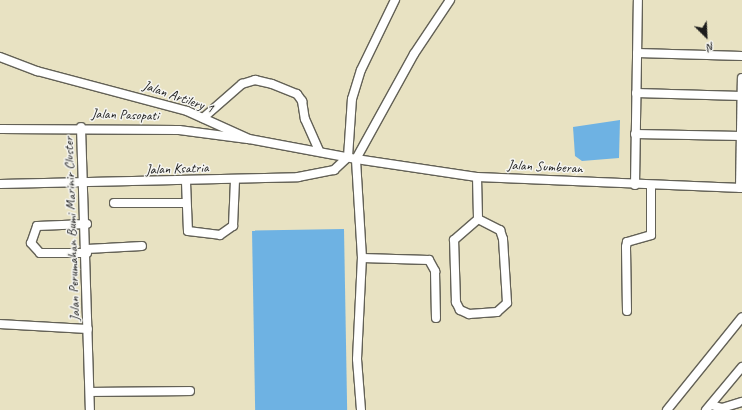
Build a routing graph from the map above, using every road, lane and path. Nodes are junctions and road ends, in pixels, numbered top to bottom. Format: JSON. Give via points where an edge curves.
{"nodes":[{"id":1,"x":395,"y":0,"type":"edge"},
{"id":2,"x":450,"y":0,"type":"edge"},
{"id":3,"x":638,"y":0,"type":"edge"},
{"id":4,"x":637,"y":53,"type":"junction"},
{"id":5,"x":742,"y":56,"type":"edge"},
{"id":6,"x":0,"y":57,"type":"edge"},
{"id":7,"x":742,"y":78,"type":"edge"},
{"id":8,"x":636,"y":92,"type":"junction"},
{"id":9,"x":742,"y":96,"type":"edge"},
{"id":10,"x":203,"y":118,"type":"junction"},
{"id":11,"x":82,"y":127,"type":"junction"},
{"id":12,"x":0,"y":129,"type":"edge"},
{"id":13,"x":635,"y":134,"type":"junction"},
{"id":14,"x":741,"y":136,"type":"edge"},
{"id":15,"x":250,"y":139,"type":"junction"},
{"id":16,"x":319,"y":150,"type":"junction"},
{"id":17,"x":352,"y":158,"type":"junction"},
{"id":18,"x":477,"y":177,"type":"junction"},
{"id":19,"x":235,"y":180,"type":"junction"},
{"id":20,"x":186,"y":182,"type":"junction"},
{"id":21,"x":0,"y":184,"type":"edge"},
{"id":22,"x":86,"y":185,"type":"junction"},
{"id":23,"x":635,"y":185,"type":"junction"},
{"id":24,"x":651,"y":186,"type":"junction"},
{"id":25,"x":741,"y":188,"type":"edge"},
{"id":26,"x":185,"y":202,"type":"junction"},
{"id":27,"x":114,"y":203,"type":"dead end"},
{"id":28,"x":478,"y":219,"type":"junction"},
{"id":29,"x":86,"y":224,"type":"junction"},
{"id":30,"x":142,"y":246,"type":"dead end"},
{"id":31,"x":87,"y":251,"type":"junction"},
{"id":32,"x":362,"y":258,"type":"junction"},
{"id":33,"x":627,"y":311,"type":"dead end"},
{"id":34,"x":742,"y":317,"type":"edge"},
{"id":35,"x":436,"y":318,"type":"dead end"},
{"id":36,"x":0,"y":324,"type":"edge"},
{"id":37,"x":88,"y":329,"type":"junction"},
{"id":38,"x":742,"y":367,"type":"edge"},
{"id":39,"x":190,"y":391,"type":"dead end"},
{"id":40,"x":90,"y":392,"type":"junction"},
{"id":41,"x":742,"y":402,"type":"edge"},
{"id":42,"x":709,"y":407,"type":"edge"},
{"id":43,"x":90,"y":410,"type":"edge"},
{"id":44,"x":361,"y":410,"type":"edge"},
{"id":45,"x":667,"y":410,"type":"edge"}],
"edges":[{"from":1,"to":17,"type":"street","via":[[361,70],[352,99]]},
{"from":2,"to":17,"type":"street","via":[[414,54]]},
{"from":3,"to":4,"type":"street"},
{"from":4,"to":5,"type":"street"},
{"from":4,"to":8,"type":"street"},
{"from":6,"to":10,"type":"street","name":"Jalan Artilery 1","via":[[37,71]]},
{"from":7,"to":9,"type":"street"},
{"from":8,"to":9,"type":"street"},
{"from":8,"to":13,"type":"street"},
{"from":9,"to":14,"type":"street"},
{"from":10,"to":15,"type":"street","name":"Jalan Artilery 1"},
{"from":10,"to":16,"type":"street","via":[[242,84],[255,80],[272,84],[297,94],[302,101],[305,119]]},
{"from":11,"to":12,"type":"street","name":"Jalan Pasopati"},
{"from":11,"to":15,"type":"street","name":"Jalan Pasopati","via":[[179,130]]},
{"from":11,"to":22,"type":"street","name":"Jalan Perumahan Bumi Marinir Cluster"},
{"from":13,"to":14,"type":"street"},
{"from":13,"to":23,"type":"street"},
{"from":14,"to":25,"type":"street"},
{"from":15,"to":16,"type":"street","name":"Jalan Artilery 1"},
{"from":16,"to":17,"type":"street","name":"Jalan Artilery 1"},
{"from":17,"to":18,"type":"street","name":"Jalan Sumberan"},
{"from":17,"to":19,"type":"street","name":"Jalan Ksatria","via":[[334,170],[320,174]]},
{"from":17,"to":32,"type":"street"},
{"from":18,"to":23,"type":"street","name":"Jalan Sumberan"},
{"from":18,"to":28,"type":"street"},
{"from":19,"to":20,"type":"street","name":"Jalan Ksatria"},
{"from":19,"to":26,"type":"street","via":[[232,226],[228,232],[188,231]]},
{"from":20,"to":22,"type":"street","name":"Jalan Ksatria"},
{"from":20,"to":26,"type":"street"},
{"from":21,"to":22,"type":"street","name":"Jalan Ksatria"},
{"from":22,"to":29,"type":"street","name":"Jalan Perumahan Bumi Marinir Cluster"},
{"from":23,"to":24,"type":"street","name":"Jalan Sumberan"},
{"from":24,"to":25,"type":"street","name":"Jalan Sumberan"},
{"from":24,"to":33,"type":"street","via":[[651,235],[628,242],[626,247]]},
{"from":26,"to":27,"type":"street"},
{"from":28,"to":28,"type":"street","via":[[500,230],[507,303],[497,312],[469,314],[460,310],[456,302],[454,240],[462,230]]},
{"from":29,"to":31,"type":"street","name":"Jalan Perumahan Bumi Marinir Cluster"},
{"from":29,"to":31,"type":"street","via":[[37,226],[31,243],[40,253]]},
{"from":30,"to":31,"type":"street"},
{"from":31,"to":37,"type":"street","name":"Jalan Perumahan Bumi Marinir Cluster"},
{"from":32,"to":35,"type":"street","via":[[429,260],[435,271]]},
{"from":32,"to":44,"type":"street","via":[[358,359]]},
{"from":34,"to":45,"type":"street"},
{"from":36,"to":37,"type":"street","name":"Jalan Perumahan Bumi Marinir Cluster"},
{"from":37,"to":40,"type":"street","name":"Jalan Perumahan Bumi Marinir Cluster"},
{"from":38,"to":42,"type":"street"},
{"from":39,"to":40,"type":"street"},
{"from":40,"to":43,"type":"street","name":"Jalan Perumahan Bumi Marinir Cluster"},
{"from":41,"to":42,"type":"street","via":[[722,408]]}]}
